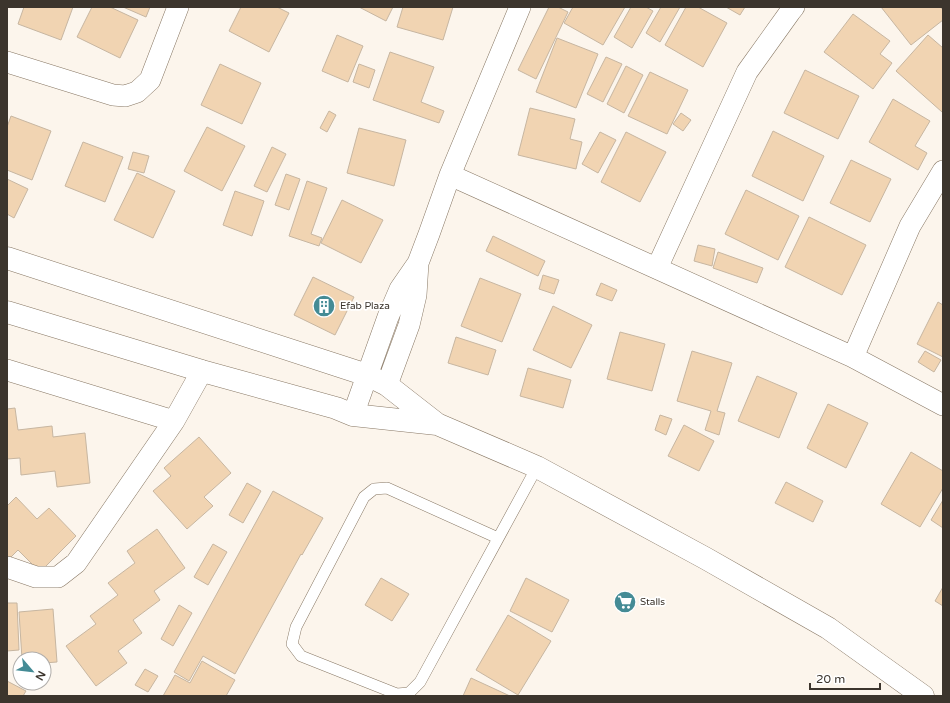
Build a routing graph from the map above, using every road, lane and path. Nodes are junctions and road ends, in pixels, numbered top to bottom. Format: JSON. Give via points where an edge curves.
{"nodes":[{"id":1,"x":178,"y":7,"type":"edge"},
{"id":2,"x":520,"y":7,"type":"edge"},
{"id":3,"x":794,"y":7,"type":"edge"},
{"id":4,"x":7,"y":62,"type":"edge"},
{"id":5,"x":943,"y":171,"type":"edge"},
{"id":6,"x":450,"y":175,"type":"junction"},
{"id":7,"x":7,"y":258,"type":"edge"},
{"id":8,"x":418,"y":263,"type":"junction"},
{"id":9,"x":657,"y":268,"type":"junction"},
{"id":10,"x":7,"y":312,"type":"edge"},
{"id":11,"x":853,"y":356,"type":"junction"},
{"id":12,"x":7,"y":370,"type":"edge"},
{"id":13,"x":202,"y":371,"type":"junction"},
{"id":14,"x":367,"y":375,"type":"junction"},
{"id":15,"x":387,"y":385,"type":"junction"},
{"id":16,"x":943,"y":405,"type":"edge"},
{"id":17,"x":353,"y":415,"type":"junction"},
{"id":18,"x":174,"y":421,"type":"junction"},
{"id":19,"x":437,"y":424,"type":"junction"},
{"id":20,"x":537,"y":467,"type":"junction"},
{"id":21,"x":498,"y":538,"type":"junction"},
{"id":22,"x":7,"y":567,"type":"edge"},
{"id":23,"x":923,"y":696,"type":"edge"}],
"edges":[{"from":1,"to":4,"type":"street","via":[[150,80],[137,92],[125,96],[112,95]]},
{"from":2,"to":6,"type":"street"},
{"from":3,"to":9,"type":"street","via":[[747,72]]},
{"from":5,"to":11,"type":"street","via":[[910,226]]},
{"from":6,"to":8,"type":"street"},
{"from":6,"to":9,"type":"street"},
{"from":7,"to":14,"type":"street"},
{"from":8,"to":14,"type":"street","via":[[400,289]]},
{"from":8,"to":15,"type":"street","via":[[416,295],[409,325]]},
{"from":9,"to":11,"type":"street"},
{"from":10,"to":13,"type":"street"},
{"from":11,"to":16,"type":"street"},
{"from":12,"to":18,"type":"street"},
{"from":13,"to":17,"type":"street"},
{"from":13,"to":18,"type":"street"},
{"from":14,"to":15,"type":"street"},
{"from":14,"to":17,"type":"street"},
{"from":15,"to":19,"type":"street"},
{"from":17,"to":19,"type":"street"},
{"from":18,"to":22,"type":"street","via":[[76,564],[58,577],[36,577]]},
{"from":19,"to":20,"type":"street"},
{"from":20,"to":21,"type":"lane"},
{"from":20,"to":23,"type":"street","via":[[706,558],[828,628]]},
{"from":21,"to":21,"type":"lane","via":[[420,682],[408,693],[397,694],[301,656],[292,644],[296,627],[364,497],[374,489],[387,488]]}]}
